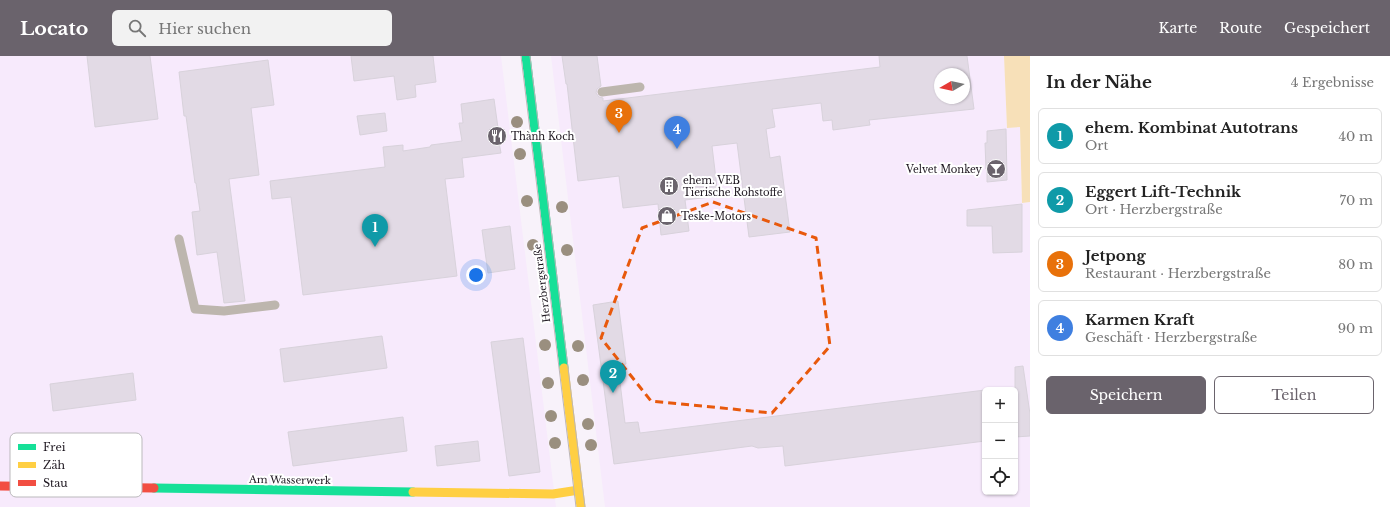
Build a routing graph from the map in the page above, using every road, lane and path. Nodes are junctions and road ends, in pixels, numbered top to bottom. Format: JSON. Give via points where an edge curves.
{"nodes":[{"id":1,"x":526,"y":56,"type":"edge"},
{"id":2,"x":640,"y":87,"type":"dead end"},
{"id":3,"x":602,"y":92,"type":"dead end"},
{"id":4,"x":179,"y":239,"type":"dead end"},
{"id":5,"x":275,"y":305,"type":"dead end"},
{"id":6,"x":0,"y":486,"type":"edge"},
{"id":7,"x":10,"y":486,"type":"edge"},
{"id":8,"x":142,"y":488,"type":"edge"},
{"id":9,"x":579,"y":490,"type":"junction"},
{"id":10,"x":581,"y":507,"type":"edge"}],
"edges":[{"from":1,"to":9,"type":"street","name":"Herzbergstraße"},
{"from":2,"to":3,"type":"lane"},
{"from":4,"to":5,"type":"lane","via":[[195,309],[224,311]]},
{"from":6,"to":7,"type":"street","name":"Am Wasserwerk"},
{"from":8,"to":9,"type":"street","name":"Am Wasserwerk","via":[[553,494]]},
{"from":9,"to":10,"type":"street","name":"Herzbergstraße"}]}
